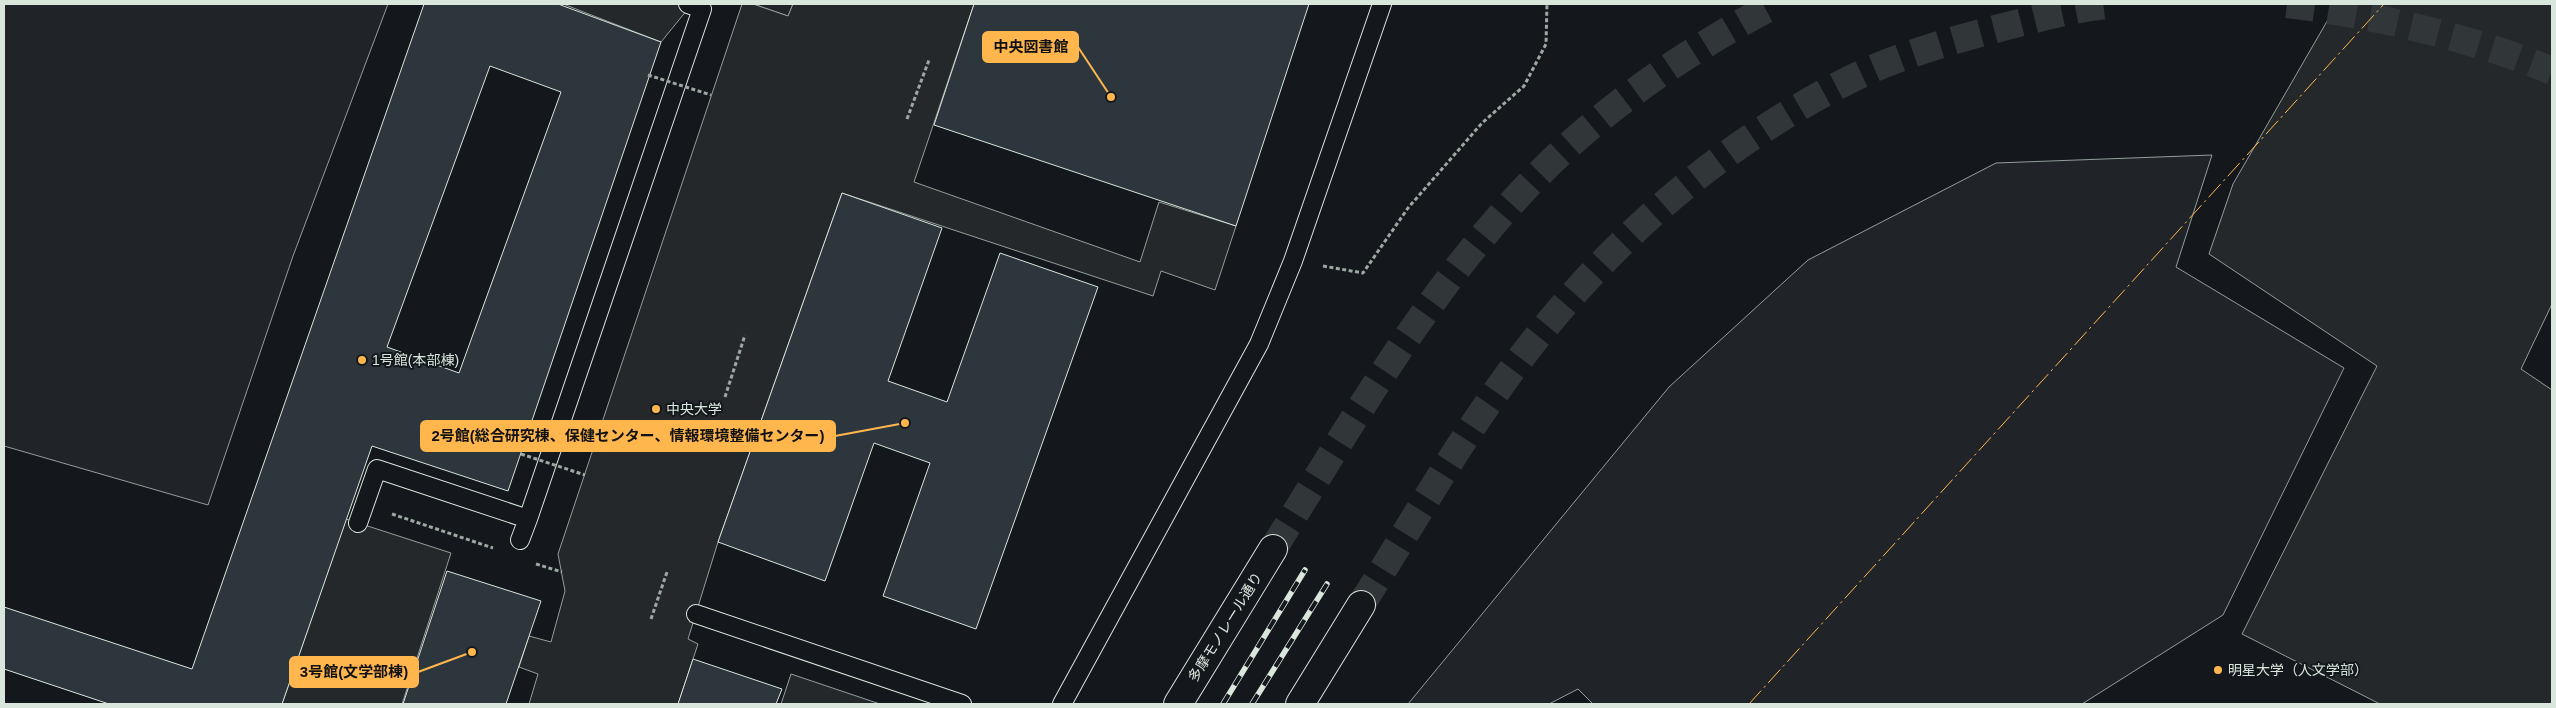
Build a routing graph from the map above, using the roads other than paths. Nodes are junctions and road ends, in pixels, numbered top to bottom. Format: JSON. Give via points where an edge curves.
{"nodes":[{"id":1,"x":688,"y":4,"type":"edge"},
{"id":2,"x":1382,"y":4,"type":"edge"},
{"id":3,"x":528,"y":519,"type":"junction"},
{"id":4,"x":358,"y":523,"type":"dead end"},
{"id":5,"x":520,"y":540,"type":"dead end"},
{"id":6,"x":1273,"y":549,"type":"tunnel mouth"},
{"id":7,"x":1361,"y":605,"type":"tunnel mouth"},
{"id":8,"x":696,"y":614,"type":"dead end"},
{"id":9,"x":962,"y":704,"type":"edge"},
{"id":10,"x":1062,"y":704,"type":"edge"},
{"id":11,"x":1178,"y":704,"type":"edge"},
{"id":12,"x":1300,"y":704,"type":"edge"}],
"edges":[{"from":1,"to":3,"type":"lane","via":[[702,9]]},
{"from":2,"to":10,"type":"lane","via":[[1293,262],[1259,344]]},
{"from":3,"to":4,"type":"lane","via":[[377,469]]},
{"from":3,"to":5,"type":"lane"},
{"from":6,"to":11,"type":"main road","name":"多摩モノレール通り"},
{"from":7,"to":12,"type":"main road"},
{"from":8,"to":9,"type":"lane"}]}
